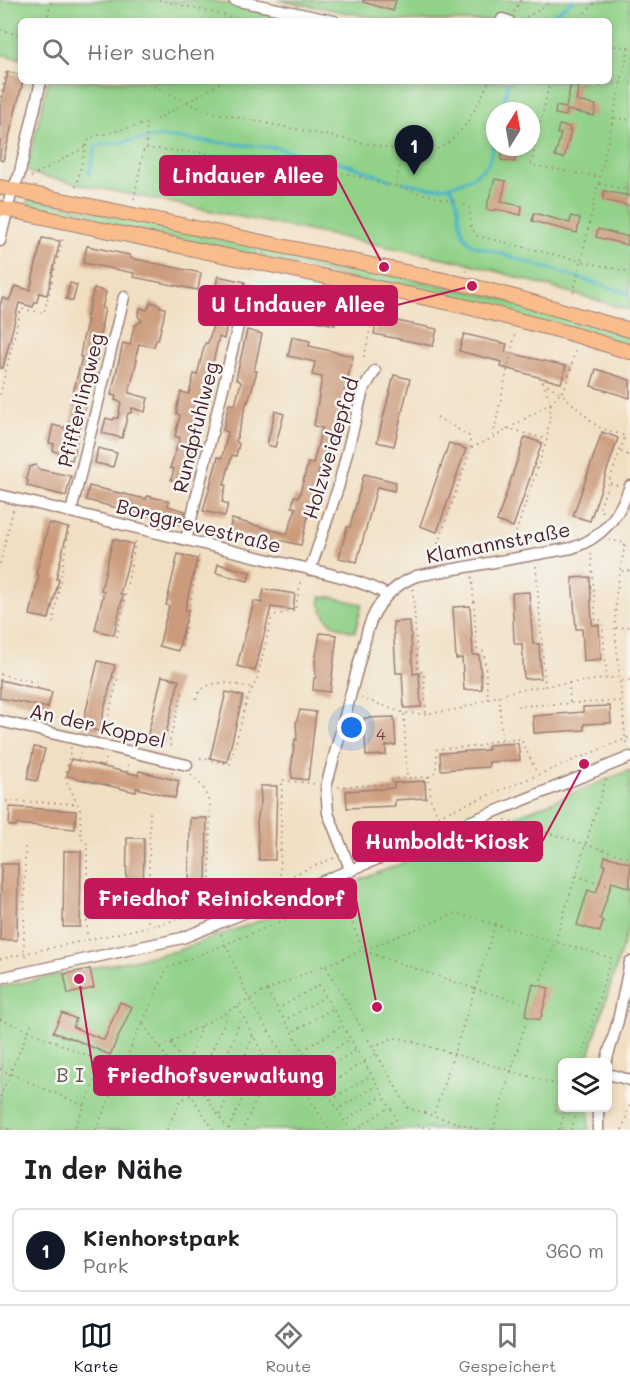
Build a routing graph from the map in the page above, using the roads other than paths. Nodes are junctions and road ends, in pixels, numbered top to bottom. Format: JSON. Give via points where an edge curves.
{"nodes":[{"id":1,"x":234,"y":0,"type":"edge"},
{"id":2,"x":320,"y":18,"type":"edge"},
{"id":3,"x":40,"y":84,"type":"edge"},
{"id":4,"x":6,"y":188,"type":"edge"},
{"id":5,"x":4,"y":209,"type":"edge"},
{"id":6,"x":0,"y":241,"type":"edge"},
{"id":7,"x":124,"y":297,"type":"dead end"},
{"id":8,"x":239,"y":322,"type":"dead end"},
{"id":9,"x":630,"y":330,"type":"edge"},
{"id":10,"x":630,"y":352,"type":"edge"},
{"id":11,"x":375,"y":371,"type":"dead end"},
{"id":12,"x":626,"y":486,"type":"edge"},
{"id":13,"x":0,"y":495,"type":"edge"},
{"id":14,"x":71,"y":516,"type":"junction"},
{"id":15,"x":186,"y":540,"type":"junction"},
{"id":16,"x":306,"y":573,"type":"junction"},
{"id":17,"x":387,"y":596,"type":"junction"},
{"id":18,"x":0,"y":721,"type":"edge"},
{"id":19,"x":630,"y":757,"type":"edge"},
{"id":20,"x":189,"y":770,"type":"road end"},
{"id":21,"x":351,"y":871,"type":"junction"},
{"id":22,"x":630,"y":962,"type":"edge"},
{"id":23,"x":0,"y":978,"type":"edge"},
{"id":24,"x":607,"y":1058,"type":"edge"},
{"id":25,"x":612,"y":1075,"type":"edge"},
{"id":26,"x":630,"y":1080,"type":"edge"},
{"id":27,"x":598,"y":1112,"type":"edge"},
{"id":28,"x":598,"y":1130,"type":"edge"}],
"edges":[{"from":1,"to":2,"type":"street"},
{"from":3,"to":4,"type":"street","via":[[19,176]]},
{"from":4,"to":5,"type":"street"},
{"from":4,"to":9,"type":"main road","via":[[472,286]]},
{"from":5,"to":6,"type":"street"},
{"from":5,"to":10,"type":"main road","via":[[459,304]]},
{"from":7,"to":14,"type":"street","name":"Pfifferlingweg"},
{"from":8,"to":15,"type":"street","name":"Rundpfuhlweg"},
{"from":11,"to":16,"type":"street","name":"Holzweidepfad","via":[[363,390],[338,488]]},
{"from":12,"to":17,"type":"street","name":"Klamannstraße","via":[[615,519],[587,542],[563,550],[426,573],[407,580]]},
{"from":13,"to":14,"type":"street","name":"Borggrevestraße"},
{"from":14,"to":15,"type":"street","name":"Borggrevestraße"},
{"from":15,"to":16,"type":"street","name":"Borggrevestraße"},
{"from":16,"to":17,"type":"street","name":"Borggrevestraße","via":[[377,588]]},
{"from":17,"to":21,"type":"street","name":"Klamannstraße","via":[[370,623],[326,787],[330,819]]},
{"from":18,"to":20,"type":"street","name":"An der Koppel"},
{"from":19,"to":21,"type":"street"},
{"from":21,"to":23,"type":"street","via":[[182,938]]},
{"from":22,"to":24,"type":"street"},
{"from":25,"to":26,"type":"street"},
{"from":27,"to":28,"type":"street"}]}
